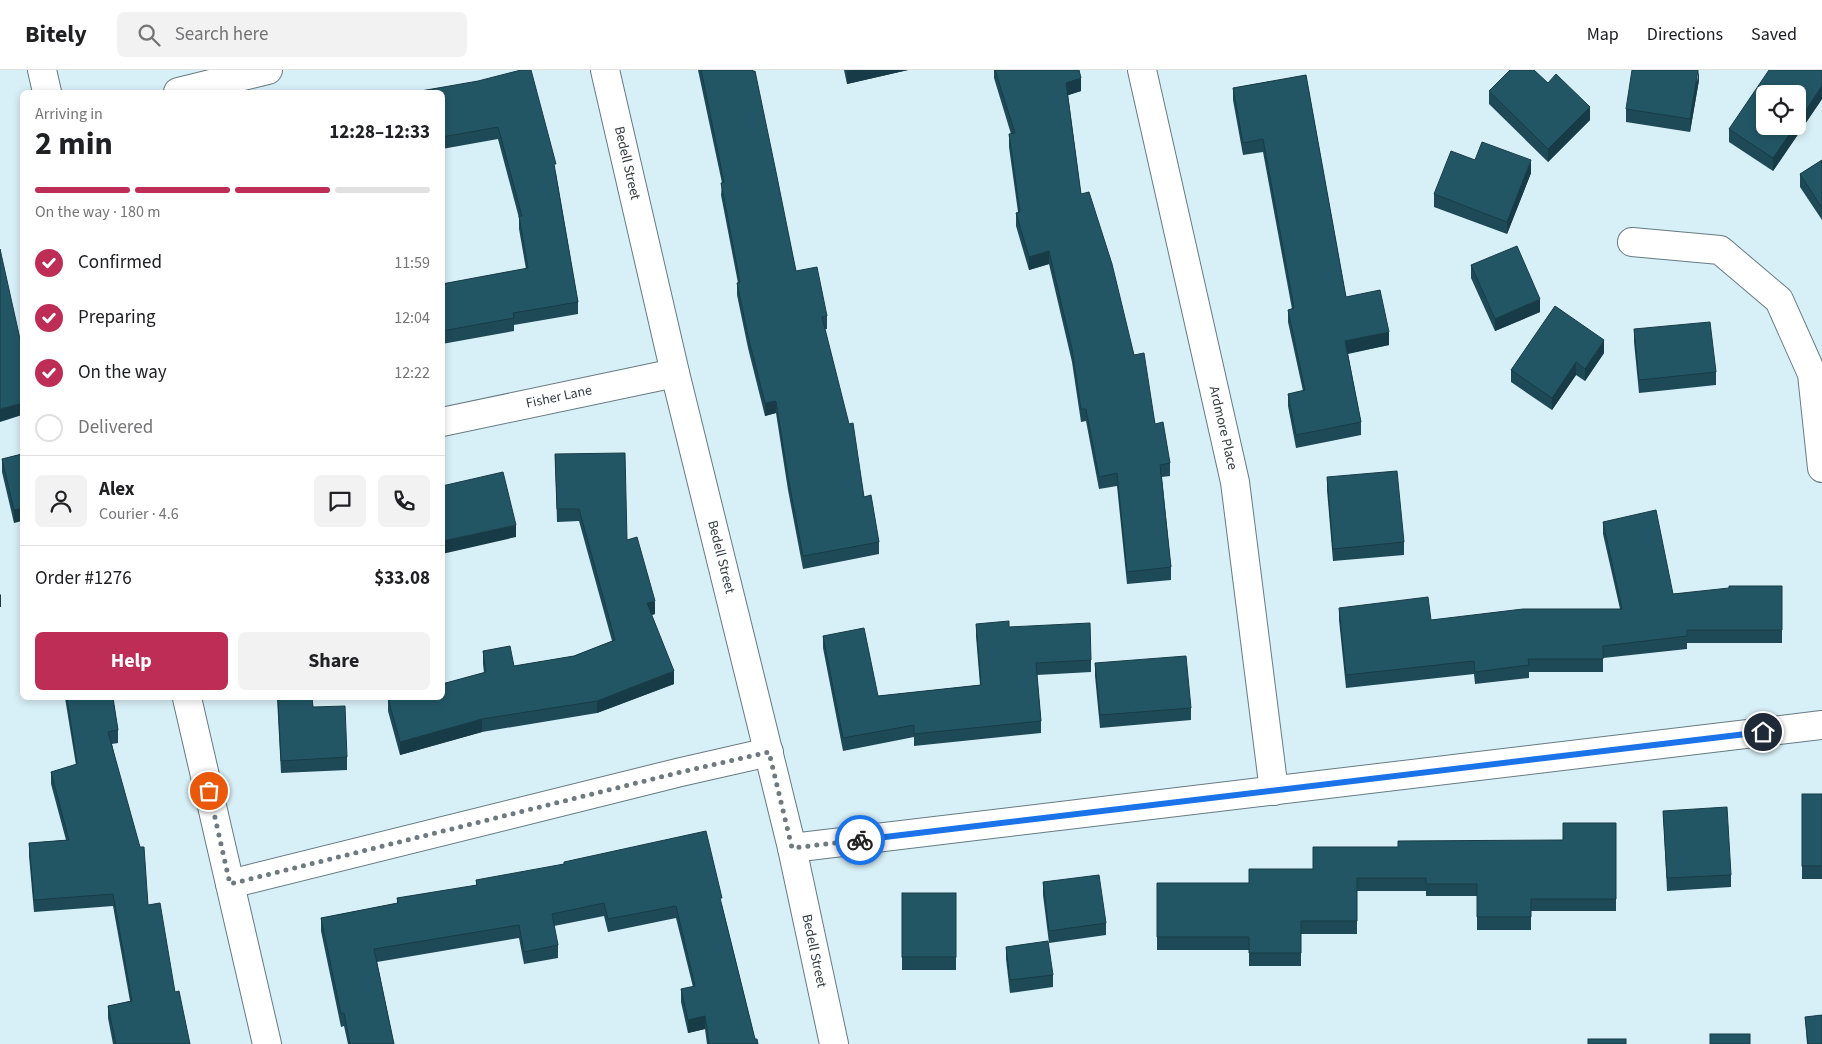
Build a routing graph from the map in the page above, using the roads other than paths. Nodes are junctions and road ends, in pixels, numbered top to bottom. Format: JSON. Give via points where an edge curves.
{"nodes":[{"id":1,"x":42,"y":70,"type":"edge"},
{"id":2,"x":268,"y":70,"type":"edge"},
{"id":3,"x":605,"y":70,"type":"edge"},
{"id":4,"x":1142,"y":70,"type":"edge"},
{"id":5,"x":47,"y":90,"type":"edge"},
{"id":6,"x":186,"y":90,"type":"edge"},
{"id":7,"x":1632,"y":242,"type":"dead end"},
{"id":8,"x":675,"y":373,"type":"junction"},
{"id":9,"x":445,"y":421,"type":"edge"},
{"id":10,"x":1822,"y":468,"type":"edge"},
{"id":11,"x":187,"y":700,"type":"edge"},
{"id":12,"x":1822,"y":724,"type":"edge"},
{"id":13,"x":769,"y":752,"type":"junction"},
{"id":14,"x":1274,"y":791,"type":"junction"},
{"id":15,"x":792,"y":848,"type":"junction"},
{"id":16,"x":230,"y":884,"type":"junction"},
{"id":17,"x":267,"y":1044,"type":"edge"},
{"id":18,"x":834,"y":1044,"type":"edge"}],
"edges":[{"from":1,"to":5,"type":"street"},
{"from":2,"to":6,"type":"street"},
{"from":3,"to":8,"type":"street","name":"Bedell Street"},
{"from":4,"to":14,"type":"street","name":"Ardmore Place","via":[[1235,482]]},
{"from":7,"to":10,"type":"street","via":[[1720,250],[1779,300],[1812,374]]},
{"from":8,"to":9,"type":"street","name":"Fisher Lane"},
{"from":8,"to":13,"type":"street","name":"Bedell Street"},
{"from":11,"to":16,"type":"street"},
{"from":12,"to":14,"type":"street"},
{"from":13,"to":15,"type":"street","name":"Bedell Street"},
{"from":13,"to":16,"type":"street"},
{"from":14,"to":15,"type":"street"},
{"from":15,"to":18,"type":"street","name":"Bedell Street"},
{"from":16,"to":17,"type":"street"}]}
